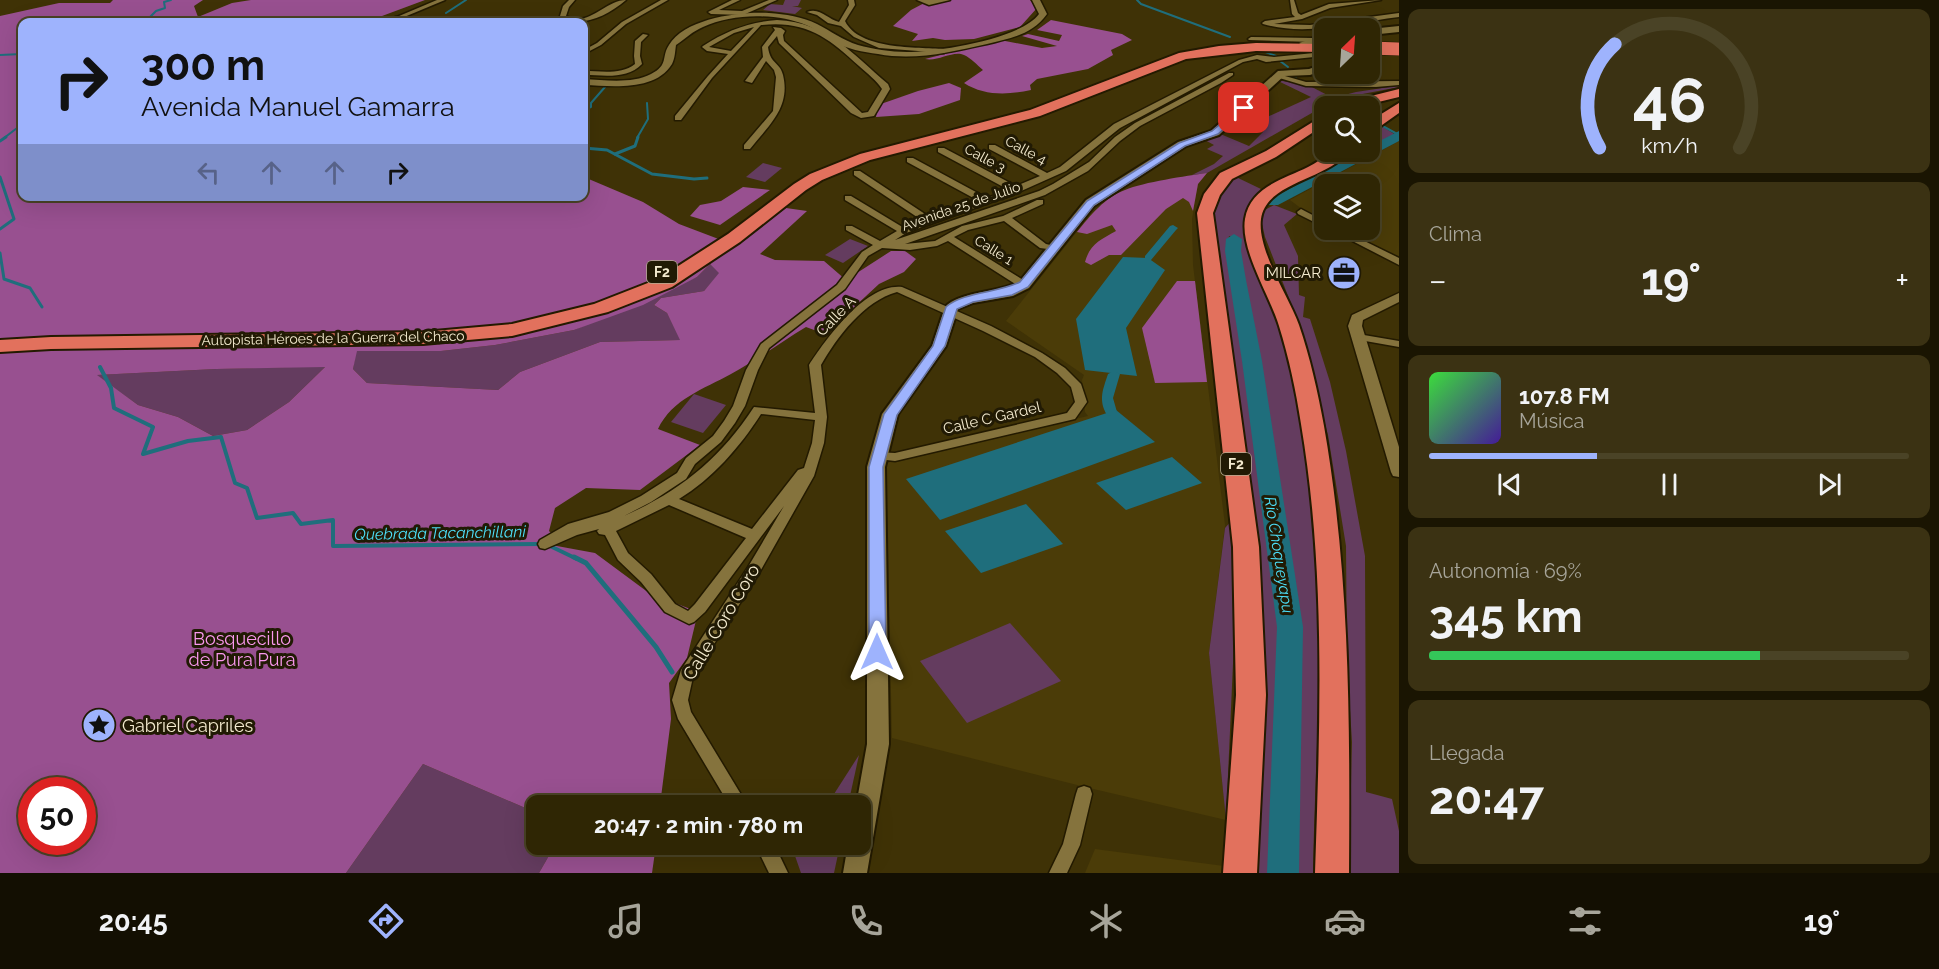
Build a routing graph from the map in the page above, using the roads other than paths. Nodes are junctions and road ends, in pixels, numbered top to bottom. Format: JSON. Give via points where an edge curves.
{"nodes":[{"id":1,"x":442,"y":0,"type":"edge"},
{"id":2,"x":572,"y":0,"type":"edge"},
{"id":3,"x":623,"y":0,"type":"edge"},
{"id":4,"x":664,"y":0,"type":"edge"},
{"id":5,"x":737,"y":0,"type":"edge"},
{"id":6,"x":774,"y":0,"type":"edge"},
{"id":7,"x":809,"y":0,"type":"edge"},
{"id":8,"x":851,"y":0,"type":"edge"},
{"id":9,"x":920,"y":0,"type":"edge"},
{"id":10,"x":947,"y":0,"type":"edge"},
{"id":11,"x":1036,"y":0,"type":"edge"},
{"id":12,"x":1378,"y":0,"type":"edge"},
{"id":13,"x":1292,"y":1,"type":"edge"},
{"id":14,"x":810,"y":12,"type":"junction"},
{"id":15,"x":746,"y":14,"type":"junction"},
{"id":16,"x":1399,"y":15,"type":"edge"},
{"id":17,"x":397,"y":18,"type":"edge"},
{"id":18,"x":564,"y":18,"type":"edge"},
{"id":19,"x":1300,"y":18,"type":"junction"},
{"id":20,"x":588,"y":19,"type":"edge"},
{"id":21,"x":809,"y":23,"type":"junction"},
{"id":22,"x":843,"y":25,"type":"junction"},
{"id":23,"x":756,"y":26,"type":"junction"},
{"id":24,"x":779,"y":29,"type":"junction"},
{"id":25,"x":1399,"y":29,"type":"edge"},
{"id":26,"x":1380,"y":31,"type":"edge"},
{"id":27,"x":645,"y":35,"type":"dead end"},
{"id":28,"x":1251,"y":39,"type":"dead end"},
{"id":29,"x":1314,"y":44,"type":"edge"},
{"id":30,"x":1314,"y":44,"type":"edge"},
{"id":31,"x":1314,"y":44,"type":"edge"},
{"id":32,"x":1399,"y":46,"type":"edge"},
{"id":33,"x":1380,"y":48,"type":"edge"},
{"id":34,"x":588,"y":50,"type":"edge"},
{"id":35,"x":944,"y":51,"type":"junction"},
{"id":36,"x":733,"y":53,"type":"junction"},
{"id":37,"x":1314,"y":55,"type":"edge"},
{"id":38,"x":766,"y":57,"type":"junction"},
{"id":39,"x":1273,"y":59,"type":"junction"},
{"id":40,"x":1314,"y":71,"type":"edge"},
{"id":41,"x":588,"y":73,"type":"edge"},
{"id":42,"x":1278,"y":76,"type":"junction"},
{"id":43,"x":749,"y":81,"type":"dead end"},
{"id":44,"x":588,"y":82,"type":"edge"},
{"id":45,"x":1399,"y":83,"type":"edge"},
{"id":46,"x":1383,"y":84,"type":"junction"},
{"id":47,"x":1347,"y":87,"type":"dead end"},
{"id":48,"x":1399,"y":93,"type":"edge"},
{"id":49,"x":1380,"y":98,"type":"edge"},
{"id":50,"x":1399,"y":107,"type":"edge"},
{"id":51,"x":678,"y":118,"type":"dead end"},
{"id":52,"x":1380,"y":119,"type":"edge"},
{"id":53,"x":1314,"y":126,"type":"edge"},
{"id":54,"x":747,"y":147,"type":"dead end"},
{"id":55,"x":992,"y":147,"type":"dead end"},
{"id":56,"x":941,"y":150,"type":"dead end"},
{"id":57,"x":910,"y":160,"type":"dead end"},
{"id":58,"x":1327,"y":162,"type":"edge"},
{"id":59,"x":857,"y":173,"type":"dead end"},
{"id":60,"x":1047,"y":176,"type":"junction"},
{"id":61,"x":1016,"y":190,"type":"junction"},
{"id":62,"x":848,"y":198,"type":"dead end"},
{"id":63,"x":986,"y":201,"type":"junction"},
{"id":64,"x":1040,"y":202,"type":"dead end"},
{"id":65,"x":1301,"y":212,"type":"dead end"},
{"id":66,"x":1006,"y":218,"type":"junction"},
{"id":67,"x":1314,"y":219,"type":"edge"},
{"id":68,"x":930,"y":221,"type":"junction"},
{"id":69,"x":849,"y":228,"type":"dead end"},
{"id":70,"x":903,"y":231,"type":"junction"},
{"id":71,"x":949,"y":238,"type":"junction"},
{"id":72,"x":1356,"y":240,"type":"edge"},
{"id":73,"x":880,"y":244,"type":"junction"},
{"id":74,"x":1052,"y":248,"type":"junction"},
{"id":75,"x":1399,"y":262,"type":"edge"},
{"id":76,"x":1024,"y":285,"type":"junction"},
{"id":77,"x":1397,"y":301,"type":"edge"},
{"id":78,"x":950,"y":313,"type":"junction"},
{"id":79,"x":1358,"y":337,"type":"junction"},
{"id":80,"x":0,"y":338,"type":"edge"},
{"id":81,"x":1399,"y":344,"type":"edge"},
{"id":82,"x":0,"y":346,"type":"edge"},
{"id":83,"x":1072,"y":379,"type":"joint"},
{"id":84,"x":821,"y":417,"type":"junction"},
{"id":85,"x":878,"y":455,"type":"junction"},
{"id":86,"x":808,"y":471,"type":"junction"},
{"id":87,"x":1399,"y":472,"type":"edge"},
{"id":88,"x":668,"y":500,"type":"junction"},
{"id":89,"x":607,"y":526,"type":"junction"},
{"id":90,"x":755,"y":536,"type":"junction"},
{"id":91,"x":1084,"y":794,"type":"dead end"},
{"id":92,"x":733,"y":795,"type":"edge"},
{"id":93,"x":869,"y":795,"type":"edge"},
{"id":94,"x":770,"y":855,"type":"edge"},
{"id":95,"x":859,"y":855,"type":"edge"},
{"id":96,"x":779,"y":873,"type":"edge"},
{"id":97,"x":855,"y":873,"type":"edge"},
{"id":98,"x":1058,"y":873,"type":"edge"},
{"id":99,"x":1240,"y":873,"type":"edge"},
{"id":100,"x":1332,"y":873,"type":"edge"}],
"edges":[{"from":1,"to":17,"type":"street"},
{"from":2,"to":18,"type":"street"},
{"from":3,"to":20,"type":"street"},
{"from":4,"to":34,"type":"street"},
{"from":5,"to":15,"type":"street","via":[[711,12]]},
{"from":6,"to":15,"type":"street"},
{"from":7,"to":14,"type":"street"},
{"from":8,"to":22,"type":"street"},
{"from":9,"to":10,"type":"street"},
{"from":11,"to":35,"type":"street","via":[[1043,14],[1033,27]]},
{"from":12,"to":19,"type":"street","via":[[1322,7]]},
{"from":13,"to":19,"type":"street"},
{"from":14,"to":21,"type":"street"},
{"from":14,"to":22,"type":"street"},
{"from":15,"to":21,"type":"street"},
{"from":15,"to":44,"type":"street","via":[[696,27],[673,44],[665,68],[647,79]]},
{"from":16,"to":19,"type":"street","via":[[1297,26],[1265,24]]},
{"from":21,"to":35,"type":"street","via":[[837,40],[870,50],[911,55]]},
{"from":22,"to":35,"type":"street","via":[[856,36],[881,47]]},
{"from":23,"to":24,"type":"street"},
{"from":23,"to":24,"type":"street","via":[[788,22],[826,36],[885,87],[871,114],[861,116],[854,111],[781,42],[783,32]]},
{"from":23,"to":36,"type":"street"},
{"from":23,"to":36,"type":"street","via":[[724,34],[705,47]]},
{"from":24,"to":38,"type":"street","via":[[765,47]]},
{"from":25,"to":26,"type":"main road"},
{"from":27,"to":41,"type":"street","via":[[638,41],[639,64],[635,68]]},
{"from":28,"to":29,"type":"street"},
{"from":30,"to":80,"type":"highway","name":"Autopista Héroes de la Guerra del Chaco","number":"F2","via":[[1229,44],[1183,50],[1031,108],[848,156],[791,182],[658,275],[556,312],[473,326]]},
{"from":31,"to":82,"type":"highway","name":"Autopista Héroes de la Guerra del Chaco","number":"F2","via":[[1183,56],[1035,112],[865,157],[800,187],[734,238],[665,282],[601,308],[512,330],[423,338]]},
{"from":32,"to":33,"type":"highway","bridge":true},
{"from":36,"to":51,"type":"street"},
{"from":37,"to":39,"type":"street","name":"Avenida 25 de Julio"},
{"from":38,"to":43,"type":"street"},
{"from":38,"to":54,"type":"street","via":[[780,77],[779,102],[777,111]]},
{"from":39,"to":60,"type":"street","name":"Avenida 25 de Julio","via":[[1247,59],[1202,80],[1117,126],[1063,169]]},
{"from":39,"to":73,"type":"street","name":"Avenida 25 de Julio","via":[[1246,65],[1133,127],[1098,159],[1042,193],[905,241]]},
{"from":40,"to":42,"type":"main road"},
{"from":42,"to":46,"type":"street","via":[[1306,84]]},
{"from":42,"to":74,"type":"main road","via":[[1215,133],[1182,144],[1090,203]]},
{"from":45,"to":46,"type":"street"},
{"from":46,"to":47,"type":"street"},
{"from":48,"to":49,"type":"highway"},
{"from":50,"to":52,"type":"highway"},
{"from":53,"to":99,"type":"highway","number":"F2","via":[[1271,154],[1226,176],[1212,194],[1205,213],[1246,547],[1251,695]]},
{"from":55,"to":60,"type":"street","name":"Calle 4"},
{"from":56,"to":61,"type":"street","name":"Calle 3"},
{"from":57,"to":63,"type":"street"},
{"from":58,"to":100,"type":"highway","via":[[1275,187],[1264,196],[1252,219],[1257,244],[1287,320],[1321,465],[1331,554],[1335,670]]},
{"from":59,"to":68,"type":"street"},
{"from":60,"to":61,"type":"street","name":"Avenida 25 de Julio"},
{"from":61,"to":63,"type":"street","name":"Avenida 25 de Julio"},
{"from":62,"to":70,"type":"street"},
{"from":63,"to":68,"type":"street","name":"Avenida 25 de Julio"},
{"from":64,"to":66,"type":"street"},
{"from":65,"to":67,"type":"street"},
{"from":66,"to":71,"type":"street","via":[[965,228]]},
{"from":66,"to":74,"type":"street","via":[[1043,246]]},
{"from":68,"to":70,"type":"street","name":"Avenida 25 de Julio"},
{"from":69,"to":73,"type":"street"},
{"from":70,"to":73,"type":"street","name":"Avenida 25 de Julio"},
{"from":71,"to":73,"type":"street","via":[[905,248]]},
{"from":71,"to":76,"type":"street","name":"Calle 1"},
{"from":72,"to":75,"type":"street"},
{"from":73,"to":89,"type":"street","via":[[865,254],[841,287],[765,346],[729,423],[717,439],[690,461],[682,476],[646,500],[613,516],[573,527],[545,544],[573,531]]},
{"from":74,"to":76,"type":"main road"},
{"from":76,"to":78,"type":"main road","via":[[1008,293],[957,303]]},
{"from":77,"to":79,"type":"street","via":[[1358,318]]},
{"from":78,"to":83,"type":"street","name":"Calle A","via":[[1006,337]]},
{"from":78,"to":84,"type":"street","name":"Calle A","via":[[898,289],[873,300],[840,330],[815,365]]},
{"from":78,"to":85,"type":"main road","via":[[939,346],[890,414]]},
{"from":79,"to":81,"type":"street"},
{"from":79,"to":87,"type":"street"},
{"from":83,"to":85,"type":"street","name":"Calle C Gardel","via":[[1080,398],[1071,416],[895,457]]},
{"from":84,"to":86,"type":"street","name":"Calle A","via":[[818,443]]},
{"from":84,"to":88,"type":"street","via":[[758,410],[727,451]]},
{"from":85,"to":93,"type":"main road","via":[[878,744]]},
{"from":86,"to":90,"type":"street","via":[[802,473]]},
{"from":86,"to":92,"type":"street","name":"Calle Coro Coro","via":[[753,571],[686,675],[680,700],[684,714]]},
{"from":88,"to":89,"type":"street"},
{"from":88,"to":90,"type":"street"},
{"from":89,"to":90,"type":"street","via":[[623,556],[670,608],[689,618]]},
{"from":91,"to":98,"type":"street","via":[[1071,844]]},
{"from":94,"to":96,"type":"street"},
{"from":95,"to":97,"type":"main road"}]}
